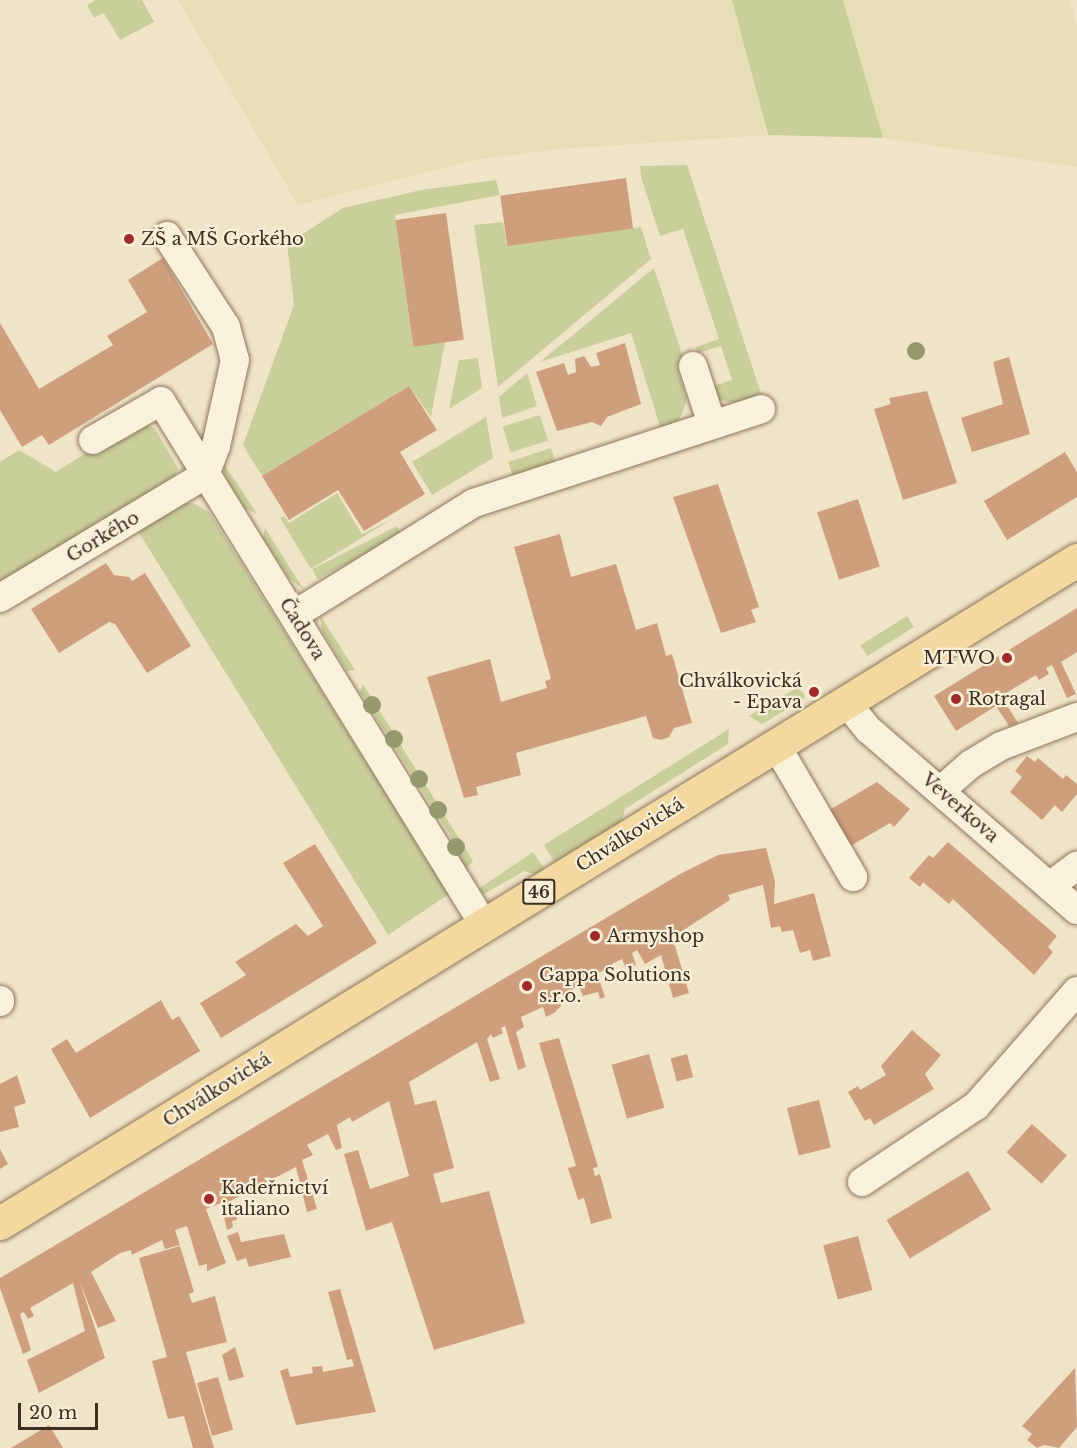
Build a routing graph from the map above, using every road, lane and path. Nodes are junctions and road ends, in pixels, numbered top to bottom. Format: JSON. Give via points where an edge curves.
{"nodes":[{"id":1,"x":167,"y":236,"type":"dead end"},
{"id":2,"x":693,"y":366,"type":"dead end"},
{"id":3,"x":761,"y":409,"type":"dead end"},
{"id":4,"x":712,"y":424,"type":"junction"},
{"id":5,"x":93,"y":440,"type":"dead end"},
{"id":6,"x":205,"y":475,"type":"junction"},
{"id":7,"x":1077,"y":560,"type":"edge"},
{"id":8,"x":0,"y":598,"type":"edge"},
{"id":9,"x":294,"y":615,"type":"junction"},
{"id":10,"x":846,"y":702,"type":"junction"},
{"id":11,"x":1077,"y":717,"type":"edge"},
{"id":12,"x":777,"y":745,"type":"junction"},
{"id":13,"x":940,"y":791,"type":"junction"},
{"id":14,"x":1077,"y":867,"type":"edge"},
{"id":15,"x":853,"y":877,"type":"dead end"},
{"id":16,"x":1050,"y":886,"type":"junction"},
{"id":17,"x":1077,"y":910,"type":"edge"},
{"id":18,"x":484,"y":925,"type":"junction"},
{"id":19,"x":1077,"y":991,"type":"edge"},
{"id":20,"x":862,"y":1182,"type":"dead end"},
{"id":21,"x":0,"y":1223,"type":"edge"}],
"edges":[{"from":1,"to":6,"type":"street","via":[[226,327],[235,360],[216,446]]},
{"from":2,"to":4,"type":"street"},
{"from":3,"to":4,"type":"street"},
{"from":4,"to":9,"type":"street","via":[[474,503]]},
{"from":5,"to":6,"type":"street","name":"Čadova","via":[[160,400]]},
{"from":6,"to":8,"type":"street","name":"Gorkého"},
{"from":6,"to":9,"type":"street","name":"Čadova"},
{"from":7,"to":10,"type":"main road","name":"Chválkovická","number":"46"},
{"from":9,"to":18,"type":"street","name":"Čadova"},
{"from":10,"to":12,"type":"main road","name":"Chválkovická","number":"46"},
{"from":10,"to":13,"type":"street","name":"Veverkova","via":[[870,730]]},
{"from":11,"to":13,"type":"street","via":[[1001,746],[971,764]]},
{"from":12,"to":15,"type":"street"},
{"from":12,"to":18,"type":"main road","name":"Chválkovická","number":"46"},
{"from":13,"to":16,"type":"street","name":"Veverkova"},
{"from":14,"to":16,"type":"street"},
{"from":16,"to":17,"type":"street","name":"Veverkova"},
{"from":18,"to":21,"type":"main road","name":"Chválkovická","number":"46"},
{"from":19,"to":20,"type":"street","via":[[976,1106]]}]}
